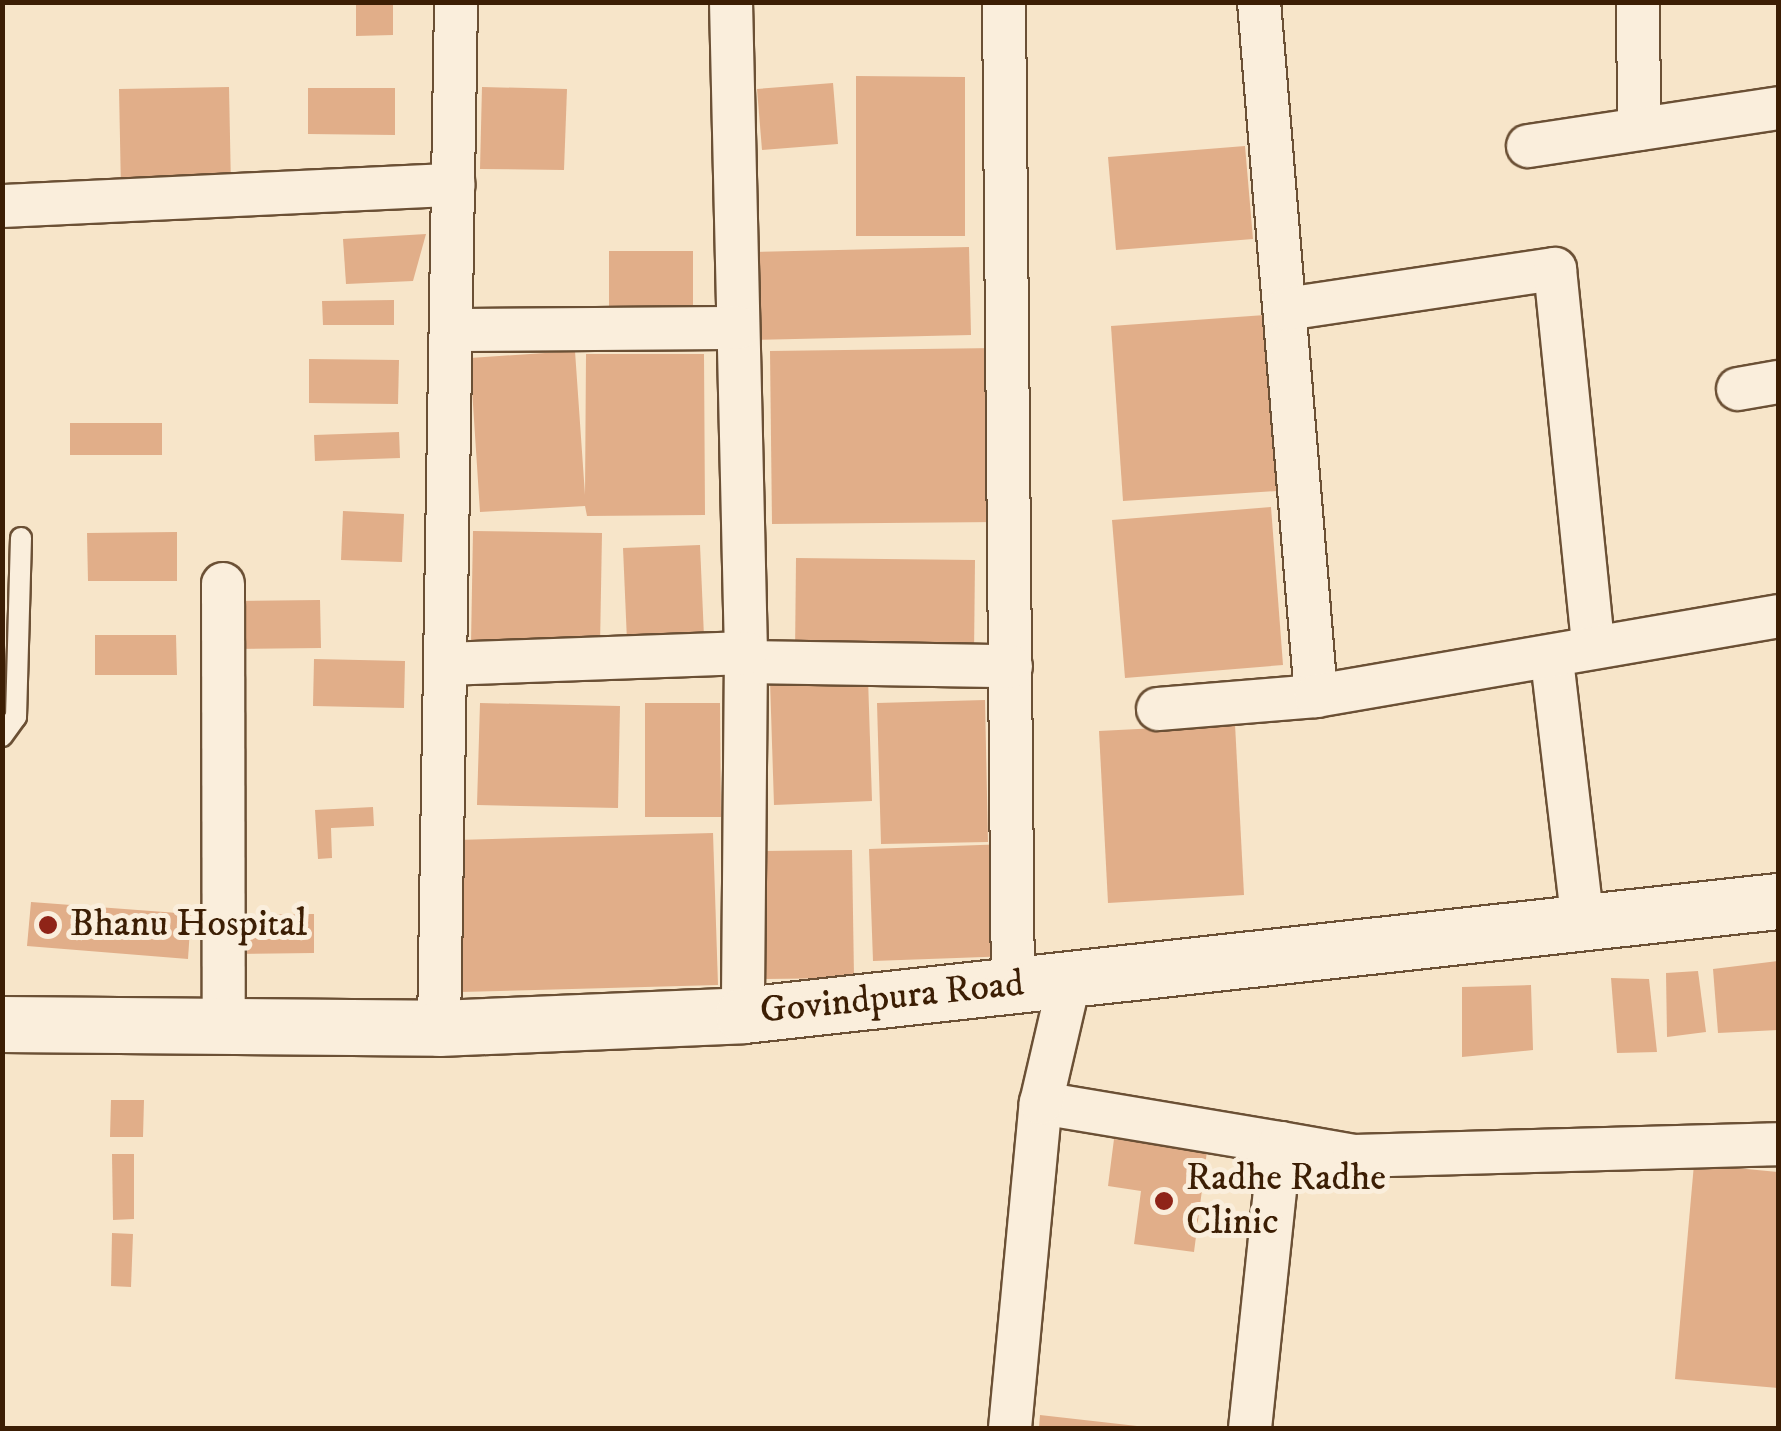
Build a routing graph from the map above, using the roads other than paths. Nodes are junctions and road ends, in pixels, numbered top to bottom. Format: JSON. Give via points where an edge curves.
{"nodes":[{"id":1,"x":456,"y":2,"type":"edge"},
{"id":2,"x":731,"y":2,"type":"edge"},
{"id":3,"x":1004,"y":2,"type":"edge"},
{"id":4,"x":1259,"y":2,"type":"edge"},
{"id":5,"x":1638,"y":2,"type":"edge"},
{"id":6,"x":1778,"y":108,"type":"edge"},
{"id":7,"x":1638,"y":129,"type":"junction"},
{"id":8,"x":1528,"y":146,"type":"dead end"},
{"id":9,"x":454,"y":185,"type":"junction"},
{"id":10,"x":2,"y":206,"type":"edge"},
{"id":11,"x":1287,"y":309,"type":"junction"},
{"id":12,"x":738,"y":328,"type":"junction"},
{"id":13,"x":452,"y":330,"type":"junction"},
{"id":14,"x":21,"y":538,"type":"dead end"},
{"id":15,"x":223,"y":584,"type":"dead end"},
{"id":16,"x":1778,"y":616,"type":"edge"},
{"id":17,"x":1593,"y":645,"type":"junction"},
{"id":18,"x":746,"y":658,"type":"junction"},
{"id":19,"x":1552,"y":660,"type":"junction"},
{"id":20,"x":445,"y":664,"type":"junction"},
{"id":21,"x":1010,"y":666,"type":"junction"},
{"id":22,"x":1316,"y":696,"type":"junction"},
{"id":23,"x":1158,"y":709,"type":"dead end"},
{"id":24,"x":2,"y":736,"type":"edge"},
{"id":25,"x":1778,"y":901,"type":"edge"},
{"id":26,"x":1583,"y":923,"type":"junction"},
{"id":27,"x":1070,"y":978,"type":"junction"},
{"id":28,"x":1013,"y":985,"type":"junction"},
{"id":29,"x":743,"y":1015,"type":"junction"},
{"id":30,"x":2,"y":1024,"type":"edge"},
{"id":31,"x":224,"y":1028,"type":"junction"},
{"id":32,"x":439,"y":1028,"type":"junction"},
{"id":33,"x":1041,"y":1102,"type":"junction"},
{"id":34,"x":1280,"y":1143,"type":"junction"},
{"id":35,"x":1778,"y":1144,"type":"edge"},
{"id":36,"x":1010,"y":1428,"type":"edge"},
{"id":37,"x":1250,"y":1428,"type":"edge"}],
"edges":[{"from":1,"to":9,"type":"street"},
{"from":2,"to":12,"type":"street"},
{"from":3,"to":21,"type":"street"},
{"from":4,"to":11,"type":"street"},
{"from":5,"to":7,"type":"street"},
{"from":6,"to":7,"type":"street"},
{"from":7,"to":8,"type":"street"},
{"from":9,"to":10,"type":"street"},
{"from":9,"to":13,"type":"street"},
{"from":11,"to":17,"type":"street","via":[[1555,269]]},
{"from":11,"to":22,"type":"street"},
{"from":12,"to":13,"type":"street"},
{"from":12,"to":18,"type":"street"},
{"from":13,"to":20,"type":"street"},
{"from":14,"to":24,"type":"lane","via":[[16,717]]},
{"from":15,"to":31,"type":"street"},
{"from":16,"to":17,"type":"street"},
{"from":17,"to":19,"type":"street"},
{"from":18,"to":20,"type":"street"},
{"from":18,"to":21,"type":"street"},
{"from":18,"to":29,"type":"street"},
{"from":19,"to":22,"type":"street"},
{"from":19,"to":26,"type":"street"},
{"from":20,"to":32,"type":"street"},
{"from":21,"to":28,"type":"street"},
{"from":22,"to":23,"type":"street"},
{"from":25,"to":26,"type":"street","name":"Govindpura Road"},
{"from":26,"to":27,"type":"street","name":"Govindpura Road"},
{"from":27,"to":28,"type":"street","name":"Govindpura Road"},
{"from":27,"to":33,"type":"street"},
{"from":28,"to":29,"type":"street","name":"Govindpura Road"},
{"from":29,"to":32,"type":"street","name":"Govindpura Road"},
{"from":30,"to":31,"type":"street","name":"Govindpura Road"},
{"from":31,"to":32,"type":"street","name":"Govindpura Road"},
{"from":33,"to":34,"type":"street"},
{"from":33,"to":36,"type":"street"},
{"from":34,"to":35,"type":"street","via":[[1354,1156]]},
{"from":34,"to":37,"type":"street"}]}
